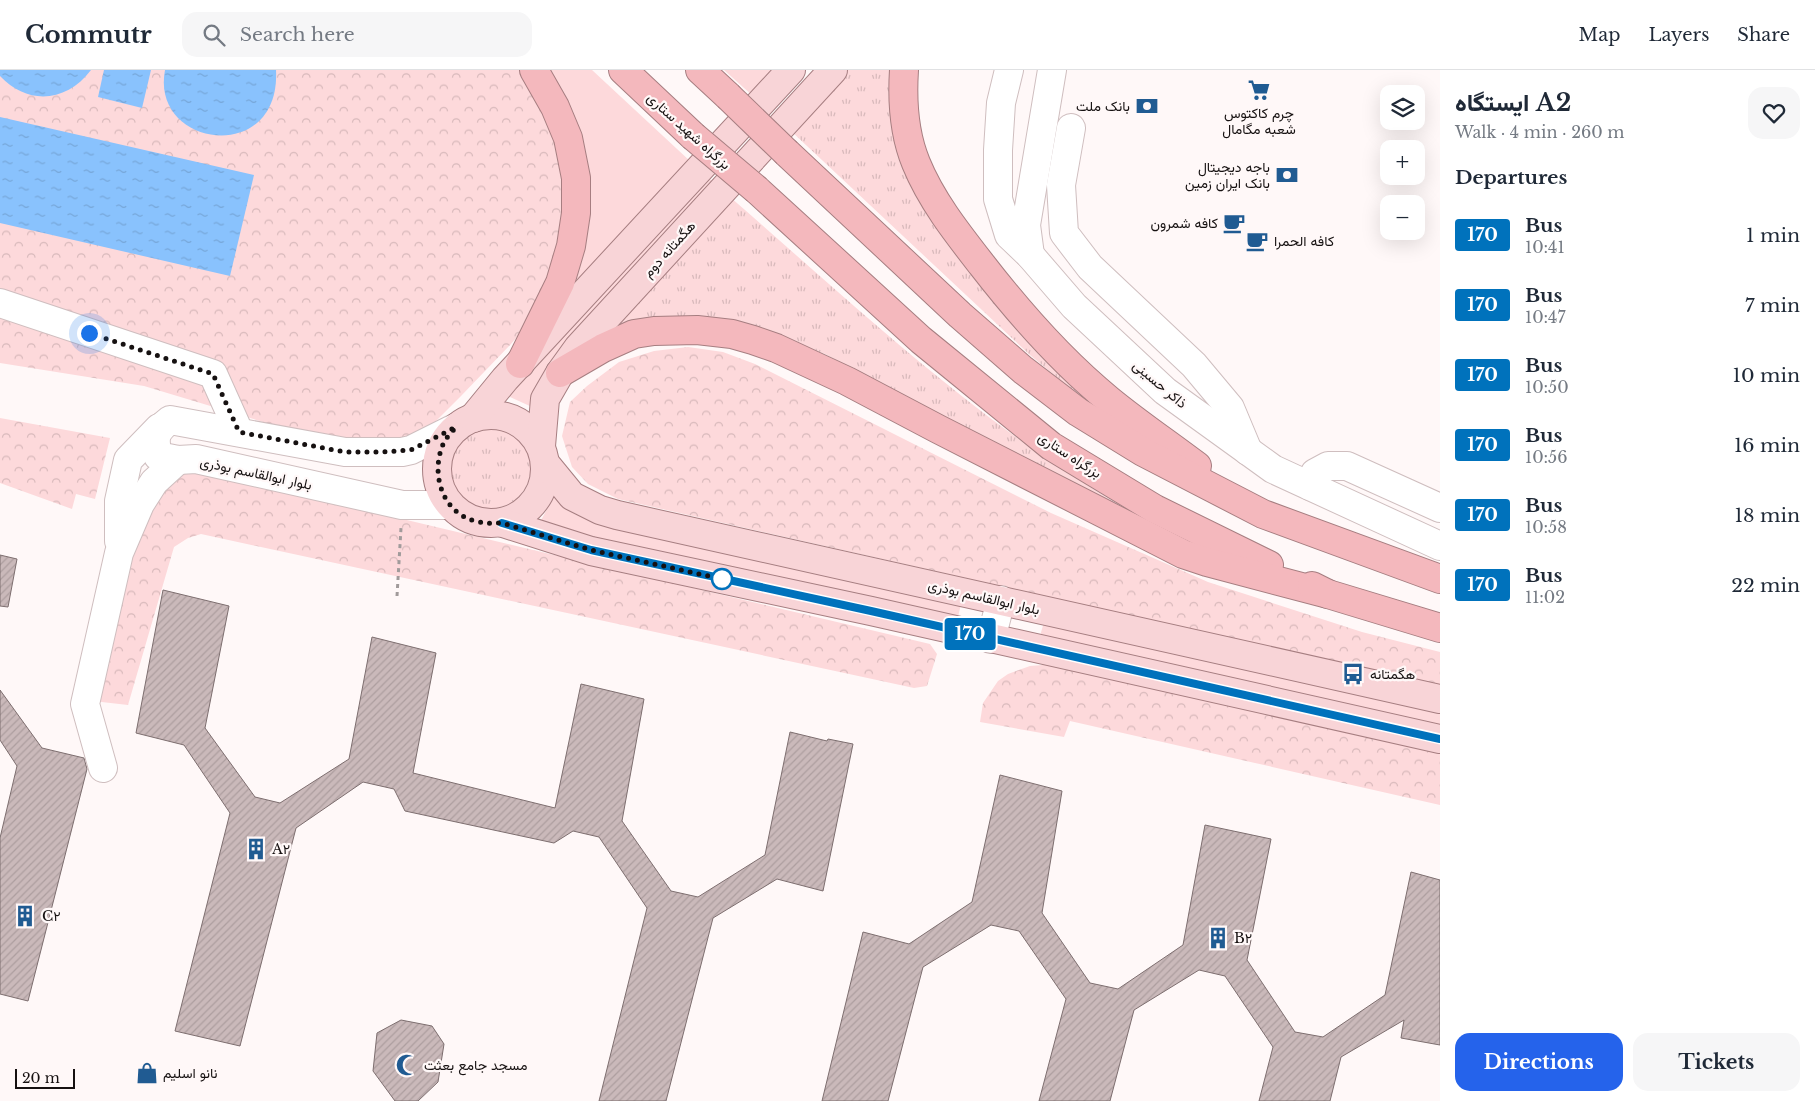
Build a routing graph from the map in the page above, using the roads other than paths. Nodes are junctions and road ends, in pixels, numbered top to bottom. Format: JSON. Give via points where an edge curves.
{"nodes":[{"id":1,"x":534,"y":70,"type":"edge"},
{"id":2,"x":623,"y":70,"type":"edge"},
{"id":3,"x":700,"y":70,"type":"edge"},
{"id":4,"x":791,"y":70,"type":"edge"},
{"id":5,"x":833,"y":70,"type":"edge"},
{"id":6,"x":904,"y":70,"type":"edge"},
{"id":7,"x":1009,"y":70,"type":"edge"},
{"id":8,"x":1052,"y":70,"type":"edge"},
{"id":9,"x":1071,"y":128,"type":"dead end"},
{"id":10,"x":757,"y":190,"type":"joint"},
{"id":11,"x":1030,"y":255,"type":"junction"},
{"id":12,"x":0,"y":303,"type":"edge"},
{"id":13,"x":520,"y":364,"type":"junction"},
{"id":14,"x":560,"y":373,"type":"junction"},
{"id":15,"x":465,"y":423,"type":"junction"},
{"id":16,"x":159,"y":428,"type":"junction"},
{"id":17,"x":239,"y":432,"type":"junction"},
{"id":18,"x":1248,"y":451,"type":"junction"},
{"id":19,"x":543,"y":455,"type":"junction"},
{"id":20,"x":178,"y":460,"type":"junction"},
{"id":21,"x":1310,"y":486,"type":"junction"},
{"id":22,"x":450,"y":505,"type":"junction"},
{"id":23,"x":1440,"y":508,"type":"edge"},
{"id":24,"x":1263,"y":514,"type":"junction"},
{"id":25,"x":502,"y":523,"type":"junction"},
{"id":26,"x":1440,"y":546,"type":"edge"},
{"id":27,"x":119,"y":553,"type":"junction"},
{"id":28,"x":1440,"y":578,"type":"edge"},
{"id":29,"x":1328,"y":594,"type":"junction"},
{"id":30,"x":1001,"y":600,"type":"junction"},
{"id":31,"x":1440,"y":628,"type":"edge"},
{"id":32,"x":991,"y":639,"type":"junction"},
{"id":33,"x":1440,"y":699,"type":"edge"},
{"id":34,"x":1440,"y":739,"type":"edge"},
{"id":35,"x":103,"y":768,"type":"dead end"}],
"edges":[{"from":1,"to":13,"type":"highway","via":[[568,138],[576,178],[576,213],[560,283]]},
{"from":2,"to":10,"type":"highway","name":"بزرگراه شهید ستاری","bridge":true},
{"from":3,"to":24,"type":"highway","bridge":true,"via":[[960,315],[1023,370],[1070,406],[1143,452]]},
{"from":4,"to":13,"type":"main road"},
{"from":5,"to":14,"type":"main road","name":"هگمتانه دوم","via":[[578,348]]},
{"from":6,"to":24,"type":"highway","via":[[907,130],[916,162],[930,192],[1020,313],[1068,364],[1109,401]]},
{"from":7,"to":11,"type":"street","name":"ذاکر حسینی","via":[[1001,103],[998,200],[1009,235]]},
{"from":8,"to":11,"type":"street","via":[[1026,225]]},
{"from":9,"to":18,"type":"street","via":[[1061,185],[1064,233],[1090,267],[1194,365],[1230,408]]},
{"from":10,"to":29,"type":"highway","name":"بزرگراه ستاری","via":[[921,340],[1052,446],[1155,509]]},
{"from":11,"to":18,"type":"street","name":"ذاکر حسینی","via":[[1074,306],[1164,391]]},
{"from":12,"to":17,"type":"street","via":[[213,374]]},
{"from":13,"to":15,"type":"main road"},
{"from":14,"to":19,"type":"main road","name":"هگمتانه دوم","via":[[545,399]]},
{"from":14,"to":29,"type":"highway","via":[[634,334],[697,330],[746,338],[776,348],[847,381],[1183,554]]},
{"from":15,"to":17,"type":"street","via":[[411,450],[382,452],[345,452]]},
{"from":15,"to":19,"type":"main road","via":[[489,415],[505,416],[532,433]]},
{"from":15,"to":22,"type":"main road","via":[[445,440],[439,456],[437,473],[441,490]]},
{"from":16,"to":17,"type":"street","via":[[170,420]]},
{"from":16,"to":20,"type":"street","name":"بلوار ابوالقاسم بوذری","via":[[155,442],[158,456]]},
{"from":16,"to":27,"type":"street","via":[[128,460],[119,501]]},
{"from":18,"to":21,"type":"street","name":"ذاکر حسینی","via":[[1273,469]]},
{"from":19,"to":25,"type":"main road","via":[[545,480],[539,495],[516,518]]},
{"from":19,"to":30,"type":"main road","name":"بلوار ابوالقاسم بوذری","via":[[572,496],[600,510]]},
{"from":20,"to":22,"type":"street","name":"بلوار ابوالقاسم بوذری","via":[[196,459],[402,505]]},
{"from":20,"to":27,"type":"street","via":[[154,482],[140,504]]},
{"from":21,"to":23,"type":"street","via":[[1315,473],[1328,466],[1347,466]]},
{"from":21,"to":26,"type":"street","name":"ذاکر حسینی"},
{"from":22,"to":25,"type":"main road","via":[[474,521]]},
{"from":24,"to":28,"type":"highway"},
{"from":25,"to":32,"type":"main road","via":[[591,550]]},
{"from":27,"to":35,"type":"street","via":[[85,704]]},
{"from":29,"to":31,"type":"highway","name":"بزرگراه ستاری"},
{"from":30,"to":32,"type":"street"},
{"from":30,"to":33,"type":"main road","name":"بلوار ابوالقاسم بوذری"},
{"from":32,"to":34,"type":"main road"}]}
